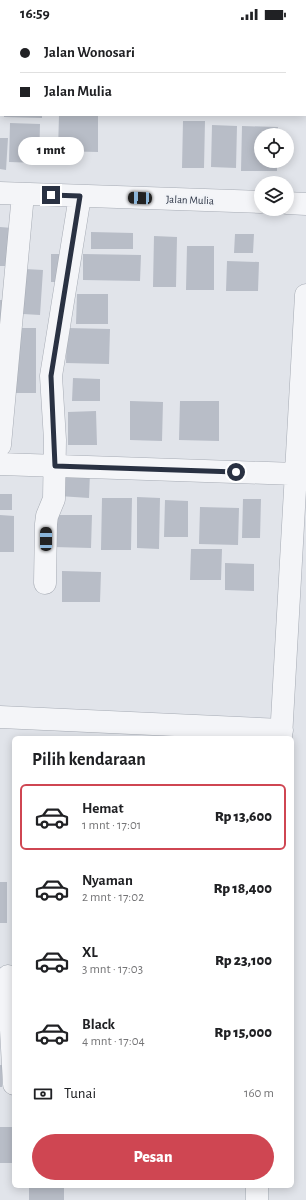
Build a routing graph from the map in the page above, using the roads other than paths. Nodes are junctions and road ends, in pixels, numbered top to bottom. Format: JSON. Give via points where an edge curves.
{"nodes":[{"id":1,"x":0,"y":193,"type":"edge"},
{"id":2,"x":23,"y":194,"type":"junction"},
{"id":3,"x":80,"y":196,"type":"junction"},
{"id":4,"x":254,"y":202,"type":"edge"},
{"id":5,"x":294,"y":203,"type":"edge"},
{"id":6,"x":306,"y":204,"type":"edge"},
{"id":7,"x":306,"y":295,"type":"edge"},
{"id":8,"x":0,"y":445,"type":"edge"},
{"id":9,"x":0,"y":464,"type":"edge"},
{"id":10,"x":55,"y":466,"type":"junction"},
{"id":11,"x":296,"y":474,"type":"junction"},
{"id":12,"x":45,"y":583,"type":"dead end"},
{"id":13,"x":0,"y":717,"type":"edge"},
{"id":14,"x":131,"y":730,"type":"edge"},
{"id":15,"x":282,"y":734,"type":"edge"},
{"id":16,"x":7,"y":976,"type":"edge"},
{"id":17,"x":12,"y":1053,"type":"edge"},
{"id":18,"x":257,"y":1188,"type":"edge"},
{"id":19,"x":257,"y":1200,"type":"edge"}],
"edges":[{"from":1,"to":2,"type":"street","name":"Jalan Mulia"},
{"from":2,"to":3,"type":"street","name":"Jalan Mulia"},
{"from":2,"to":8,"type":"street"},
{"from":3,"to":4,"type":"street","name":"Jalan Mulia"},
{"from":3,"to":10,"type":"street","via":[[51,376]]},
{"from":5,"to":6,"type":"street"},
{"from":7,"to":11,"type":"street"},
{"from":9,"to":10,"type":"street"},
{"from":10,"to":11,"type":"street"},
{"from":10,"to":12,"type":"street","via":[[54,499],[46,524]]},
{"from":11,"to":15,"type":"street"},
{"from":13,"to":14,"type":"street"},
{"from":14,"to":15,"type":"street"},
{"from":16,"to":17,"type":"street"},
{"from":18,"to":19,"type":"street"}]}
